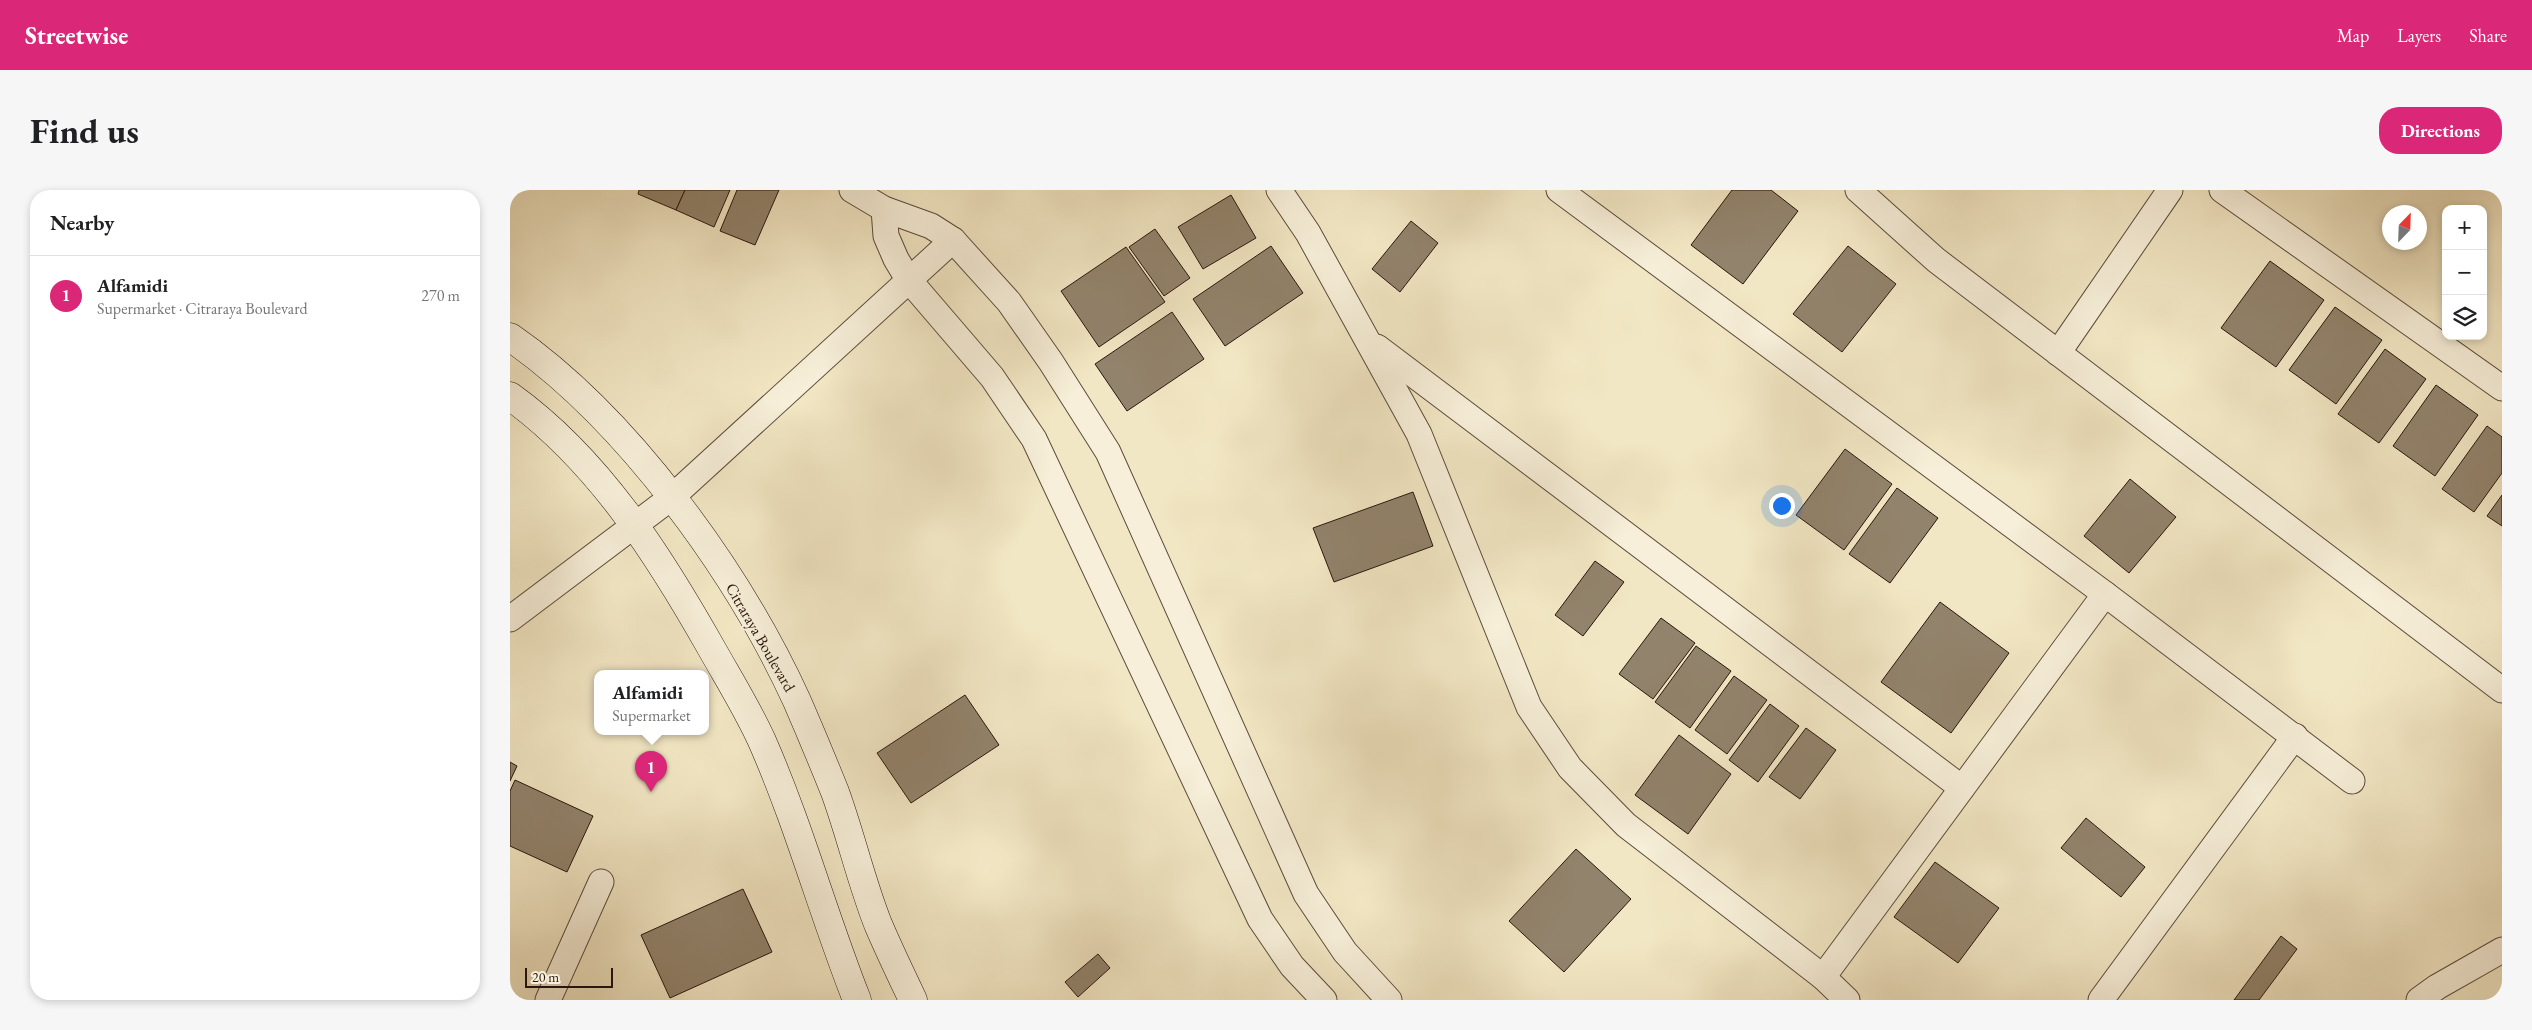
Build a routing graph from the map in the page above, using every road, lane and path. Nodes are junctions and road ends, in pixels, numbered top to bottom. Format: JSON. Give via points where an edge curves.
{"nodes":[{"id":1,"x":852,"y":190,"type":"edge"},
{"id":2,"x":1279,"y":190,"type":"edge"},
{"id":3,"x":1559,"y":190,"type":"edge"},
{"id":4,"x":1858,"y":190,"type":"edge"},
{"id":5,"x":2170,"y":190,"type":"edge"},
{"id":6,"x":2222,"y":190,"type":"edge"},
{"id":7,"x":884,"y":209,"type":"junction"},
{"id":8,"x":953,"y":240,"type":"junction"},
{"id":9,"x":908,"y":279,"type":"junction"},
{"id":10,"x":510,"y":337,"type":"edge"},
{"id":11,"x":1370,"y":343,"type":"junction"},
{"id":12,"x":2058,"y":353,"type":"junction"},
{"id":13,"x":2502,"y":388,"type":"edge"},
{"id":14,"x":510,"y":396,"type":"edge"},
{"id":15,"x":672,"y":498,"type":"junction"},
{"id":16,"x":634,"y":526,"type":"junction"},
{"id":17,"x":2105,"y":594,"type":"junction"},
{"id":18,"x":510,"y":619,"type":"edge"},
{"id":19,"x":2502,"y":690,"type":"edge"},
{"id":20,"x":2296,"y":736,"type":"junction"},
{"id":21,"x":2352,"y":780,"type":"dead end"},
{"id":22,"x":1962,"y":788,"type":"junction"},
{"id":23,"x":601,"y":882,"type":"dead end"},
{"id":24,"x":2502,"y":950,"type":"edge"},
{"id":25,"x":1822,"y":977,"type":"junction"},
{"id":26,"x":548,"y":1000,"type":"edge"},
{"id":27,"x":856,"y":1000,"type":"edge"},
{"id":28,"x":913,"y":1000,"type":"edge"},
{"id":29,"x":1324,"y":1000,"type":"edge"},
{"id":30,"x":1389,"y":1000,"type":"edge"},
{"id":31,"x":1847,"y":1000,"type":"edge"},
{"id":32,"x":2101,"y":1000,"type":"edge"},
{"id":33,"x":2419,"y":1000,"type":"edge"}],
"edges":[{"from":1,"to":7,"type":"street"},
{"from":2,"to":11,"type":"street","via":[[1308,233]]},
{"from":3,"to":17,"type":"street"},
{"from":4,"to":12,"type":"street","via":[[1936,260]]},
{"from":5,"to":12,"type":"street"},
{"from":6,"to":13,"type":"street"},
{"from":7,"to":8,"type":"street","via":[[931,226]]},
{"from":7,"to":9,"type":"street","via":[[886,236]]},
{"from":8,"to":9,"type":"street"},
{"from":8,"to":30,"type":"street","via":[[1009,302],[1108,452],[1306,894],[1345,952]]},
{"from":9,"to":15,"type":"street"},
{"from":9,"to":29,"type":"street","via":[[992,377],[1034,439],[1260,919],[1292,966]]},
{"from":10,"to":15,"type":"main road","name":"Citraraya Boulevard","via":[[593,406]]},
{"from":11,"to":22,"type":"street"},
{"from":11,"to":25,"type":"street","via":[[1419,434],[1529,707],[1570,768],[1626,825]]},
{"from":12,"to":19,"type":"street"},
{"from":14,"to":16,"type":"main road","via":[[580,458]]},
{"from":15,"to":16,"type":"street"},
{"from":15,"to":28,"type":"main road","name":"Citraraya Boulevard","via":[[746,606],[797,700],[835,793],[878,924]]},
{"from":16,"to":18,"type":"street"},
{"from":16,"to":27,"type":"main road","via":[[678,589],[761,740],[785,798]]},
{"from":17,"to":20,"type":"street"},
{"from":17,"to":22,"type":"street"},
{"from":20,"to":21,"type":"street"},
{"from":20,"to":32,"type":"street"},
{"from":22,"to":25,"type":"street"},
{"from":23,"to":26,"type":"street"},
{"from":24,"to":33,"type":"street","via":[[2436,986]]},
{"from":25,"to":31,"type":"street"}]}
